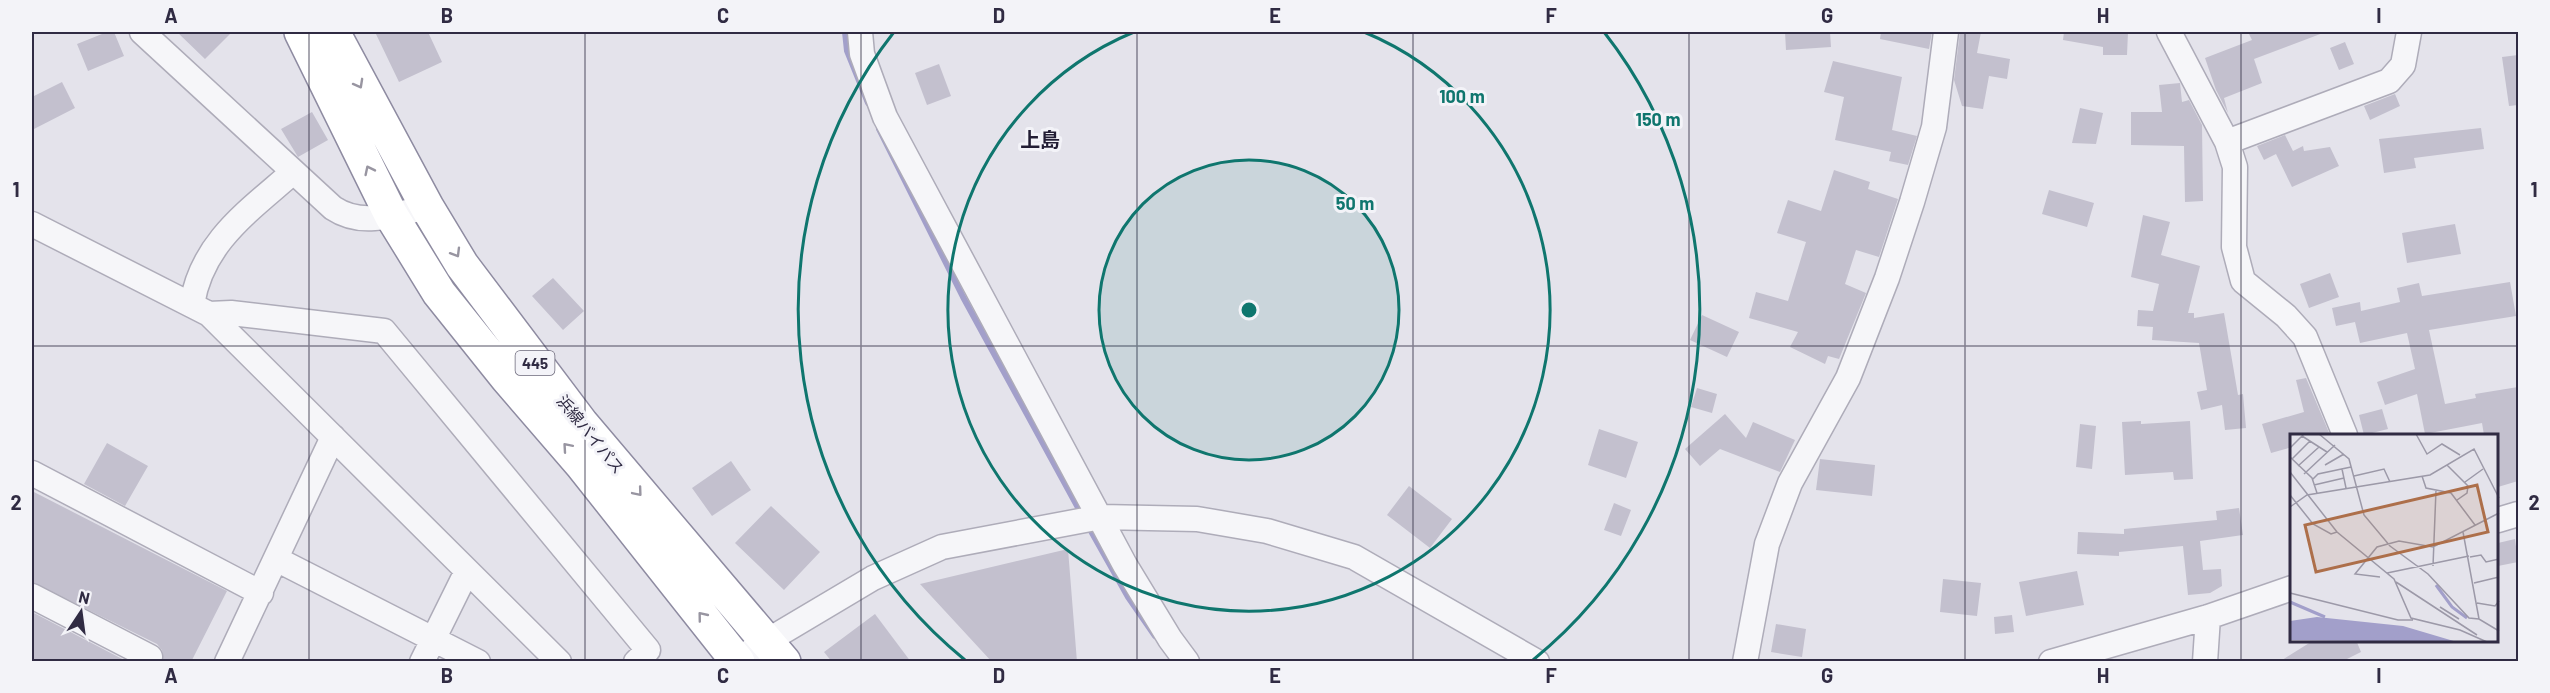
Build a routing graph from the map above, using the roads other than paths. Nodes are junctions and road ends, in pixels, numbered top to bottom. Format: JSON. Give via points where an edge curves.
{"nodes":[{"id":1,"x":142,"y":32,"type":"edge"},
{"id":2,"x":301,"y":32,"type":"edge"},
{"id":3,"x":333,"y":32,"type":"edge"},
{"id":4,"x":860,"y":32,"type":"edge"},
{"id":5,"x":1946,"y":32,"type":"edge"},
{"id":6,"x":2169,"y":32,"type":"edge"},
{"id":7,"x":2409,"y":32,"type":"edge"},
{"id":8,"x":2227,"y":142,"type":"junction"},
{"id":9,"x":293,"y":172,"type":"junction"},
{"id":10,"x":427,"y":207,"type":"junction"},
{"id":11,"x":391,"y":215,"type":"junction"},
{"id":12,"x":32,"y":224,"type":"edge"},
{"id":13,"x":200,"y":309,"type":"junction"},
{"id":14,"x":2345,"y":434,"type":"edge"},
{"id":15,"x":333,"y":437,"type":"junction"},
{"id":16,"x":32,"y":473,"type":"edge"},
{"id":17,"x":2518,"y":514,"type":"edge"},
{"id":18,"x":1101,"y":517,"type":"junction"},
{"id":19,"x":2499,"y":520,"type":"edge"},
{"id":20,"x":276,"y":559,"type":"junction"},
{"id":21,"x":467,"y":571,"type":"junction"},
{"id":22,"x":2290,"y":589,"type":"edge"},
{"id":23,"x":261,"y":593,"type":"junction"},
{"id":24,"x":32,"y":596,"type":"edge"},
{"id":25,"x":2208,"y":617,"type":"junction"},
{"id":26,"x":434,"y":638,"type":"junction"},
{"id":27,"x":775,"y":651,"type":"edge"},
{"id":28,"x":737,"y":661,"type":"edge"},
{"id":29,"x":147,"y":662,"type":"edge"},
{"id":30,"x":226,"y":662,"type":"edge"},
{"id":31,"x":422,"y":662,"type":"edge"},
{"id":32,"x":478,"y":662,"type":"edge"},
{"id":33,"x":559,"y":662,"type":"edge"},
{"id":34,"x":636,"y":662,"type":"edge"},
{"id":35,"x":1187,"y":662,"type":"edge"},
{"id":36,"x":1537,"y":662,"type":"edge"},
{"id":37,"x":1745,"y":662,"type":"edge"},
{"id":38,"x":2051,"y":662,"type":"edge"},
{"id":39,"x":2205,"y":662,"type":"edge"}],
"edges":[{"from":1,"to":9,"type":"street"},
{"from":11,"to":2,"type":"highway","name":"浜線バイパス","number":"445","one_way":true},
{"from":3,"to":10,"type":"highway","name":"浜線バイパス","number":"445","one_way":true},
{"from":4,"to":18,"type":"street","via":[[862,54],[885,117]]},
{"from":5,"to":37,"type":"street","via":[[1934,127],[1912,202],[1848,378],[1790,483],[1770,534]]},
{"from":6,"to":8,"type":"street"},
{"from":7,"to":8,"type":"street","via":[[2403,64],[2389,81]]},
{"from":8,"to":14,"type":"street","via":[[2235,167],[2234,248],[2243,281],[2305,337]]},
{"from":9,"to":11,"type":"street","via":[[345,216],[374,219]]},
{"from":9,"to":13,"type":"street","via":[[231,227],[206,258]]},
{"from":10,"to":11,"type":"street"},
{"from":10,"to":27,"type":"highway","name":"浜線バイパス","number":"445","one_way":true,"via":[[462,265],[582,424]]},
{"from":28,"to":11,"type":"highway","name":"浜線バイパス","number":"445","one_way":true,"via":[[440,293]]},
{"from":12,"to":13,"type":"street"},
{"from":13,"to":15,"type":"street"},
{"from":13,"to":34,"type":"street","via":[[384,331],[648,650]]},
{"from":15,"to":20,"type":"street"},
{"from":15,"to":21,"type":"street"},
{"from":16,"to":23,"type":"street"},
{"from":17,"to":19,"type":"street"},
{"from":18,"to":27,"type":"street","via":[[942,548],[873,578]]},
{"from":18,"to":35,"type":"street","via":[[1125,565]]},
{"from":18,"to":36,"type":"street","via":[[1197,519],[1267,531],[1354,557]]},
{"from":20,"to":23,"type":"street"},
{"from":20,"to":26,"type":"street"},
{"from":21,"to":26,"type":"street"},
{"from":21,"to":33,"type":"street"},
{"from":22,"to":25,"type":"street"},
{"from":23,"to":30,"type":"street"},
{"from":24,"to":29,"type":"street","via":[[150,657]]},
{"from":25,"to":38,"type":"street"},
{"from":25,"to":39,"type":"street"},
{"from":26,"to":31,"type":"street"},
{"from":26,"to":32,"type":"street"},
{"from":27,"to":28,"type":"street"}]}
